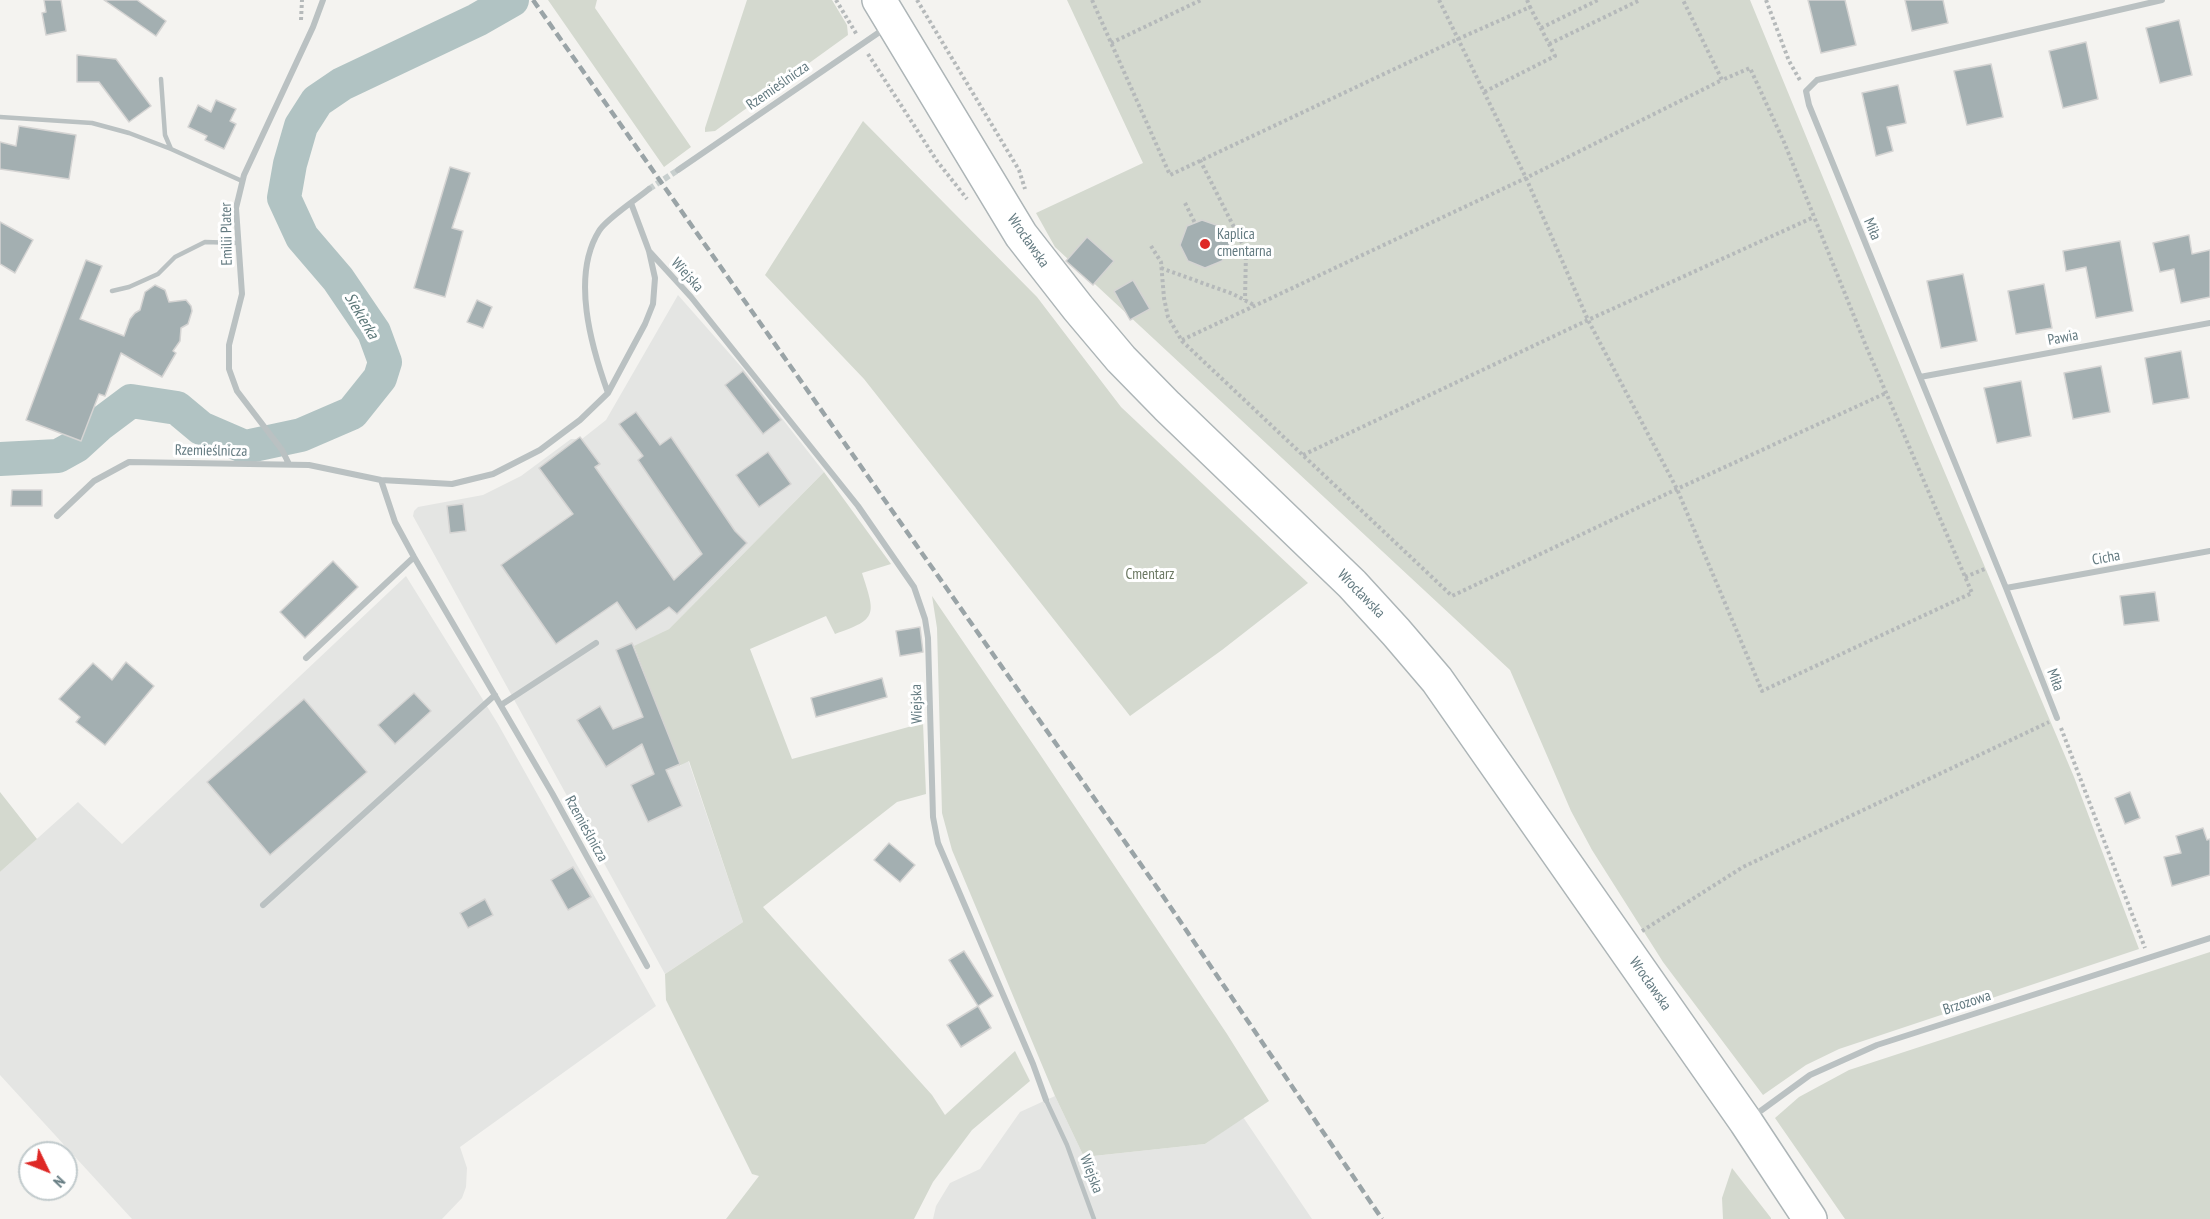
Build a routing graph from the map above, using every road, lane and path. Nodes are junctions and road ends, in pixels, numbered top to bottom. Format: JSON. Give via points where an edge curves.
{"nodes":[{"id":1,"x":323,"y":0,"type":"edge"},
{"id":2,"x":836,"y":0,"type":"edge"},
{"id":3,"x":1092,"y":0,"type":"edge"},
{"id":4,"x":1201,"y":0,"type":"edge"},
{"id":5,"x":1439,"y":0,"type":"edge"},
{"id":6,"x":1527,"y":0,"type":"edge"},
{"id":7,"x":1598,"y":0,"type":"edge"},
{"id":8,"x":1640,"y":0,"type":"edge"},
{"id":9,"x":1683,"y":0,"type":"edge"},
{"id":10,"x":1766,"y":0,"type":"edge"},
{"id":11,"x":2162,"y":0,"type":"edge"},
{"id":12,"x":1530,"y":7,"type":"junction"},
{"id":13,"x":886,"y":12,"type":"edge"},
{"id":14,"x":1541,"y":28,"type":"junction"},
{"id":15,"x":1458,"y":39,"type":"junction"},
{"id":16,"x":862,"y":43,"type":"junction"},
{"id":17,"x":1111,"y":43,"type":"junction"},
{"id":18,"x":1549,"y":44,"type":"junction"},
{"id":19,"x":161,"y":79,"type":"dead end"},
{"id":20,"x":1722,"y":80,"type":"junction"},
{"id":21,"x":1806,"y":91,"type":"junction"},
{"id":22,"x":1484,"y":92,"type":"junction"},
{"id":23,"x":0,"y":117,"type":"edge"},
{"id":24,"x":171,"y":149,"type":"junction"},
{"id":25,"x":1200,"y":160,"type":"junction"},
{"id":26,"x":678,"y":170,"type":"tunnel mouth"},
{"id":27,"x":1526,"y":178,"type":"junction"},
{"id":28,"x":242,"y":181,"type":"junction"},
{"id":29,"x":649,"y":189,"type":"tunnel mouth"},
{"id":30,"x":631,"y":203,"type":"junction"},
{"id":31,"x":1185,"y":203,"type":"dead end"},
{"id":32,"x":972,"y":205,"type":"dead end"},
{"id":33,"x":1814,"y":216,"type":"junction"},
{"id":34,"x":1195,"y":223,"type":"dead end"},
{"id":35,"x":237,"y":243,"type":"junction"},
{"id":36,"x":1151,"y":246,"type":"dead end"},
{"id":37,"x":649,"y":252,"type":"junction"},
{"id":38,"x":1161,"y":268,"type":"junction"},
{"id":39,"x":112,"y":291,"type":"dead end"},
{"id":40,"x":1245,"y":300,"type":"junction"},
{"id":41,"x":1255,"y":305,"type":"junction"},
{"id":42,"x":1588,"y":320,"type":"junction"},
{"id":43,"x":2210,"y":322,"type":"edge"},
{"id":44,"x":1182,"y":341,"type":"junction"},
{"id":45,"x":1920,"y":377,"type":"junction"},
{"id":46,"x":608,"y":393,"type":"junction"},
{"id":47,"x":1886,"y":393,"type":"junction"},
{"id":48,"x":1303,"y":455,"type":"junction"},
{"id":49,"x":289,"y":464,"type":"junction"},
{"id":50,"x":381,"y":480,"type":"junction"},
{"id":51,"x":1677,"y":489,"type":"junction"},
{"id":52,"x":57,"y":516,"type":"dead end"},
{"id":53,"x":2210,"y":551,"type":"edge"},
{"id":54,"x":414,"y":557,"type":"junction"},
{"id":55,"x":1996,"y":563,"type":"junction"},
{"id":56,"x":1965,"y":577,"type":"junction"},
{"id":57,"x":2006,"y":588,"type":"junction"},
{"id":58,"x":596,"y":643,"type":"dead end"},
{"id":59,"x":306,"y":658,"type":"dead end"},
{"id":60,"x":495,"y":695,"type":"junction"},
{"id":61,"x":501,"y":705,"type":"junction"},
{"id":62,"x":2057,"y":718,"type":"junction"},
{"id":63,"x":263,"y":906,"type":"dead end"},
{"id":64,"x":2210,"y":938,"type":"edge"},
{"id":65,"x":1622,"y":944,"type":"junction"},
{"id":66,"x":2148,"y":958,"type":"junction"},
{"id":67,"x":647,"y":966,"type":"dead end"},
{"id":68,"x":1046,"y":1100,"type":"joint"},
{"id":69,"x":1746,"y":1122,"type":"junction"},
{"id":70,"x":1094,"y":1219,"type":"edge"},
{"id":71,"x":1810,"y":1219,"type":"edge"}],
"edges":[{"from":1,"to":28,"type":"street","name":"Emilii Plater"},
{"from":2,"to":16,"type":"path"},
{"from":3,"to":17,"type":"path"},
{"from":4,"to":17,"type":"path"},
{"from":5,"to":15,"type":"path"},
{"from":6,"to":12,"type":"path"},
{"from":7,"to":14,"type":"path"},
{"from":8,"to":18,"type":"path"},
{"from":9,"to":20,"type":"path"},
{"from":10,"to":21,"type":"path","via":[[1789,61]]},
{"from":11,"to":21,"type":"street","via":[[1817,80]]},
{"from":12,"to":14,"type":"path"},
{"from":12,"to":15,"type":"path"},
{"from":13,"to":16,"type":"street","name":"Rzemieślnicza"},
{"from":13,"to":65,"type":"main road","name":"Wrocławska","via":[[1022,235],[1078,308],[1167,406],[1352,584],[1396,632],[1437,681]]},
{"from":14,"to":18,"type":"path"},
{"from":15,"to":22,"type":"path"},
{"from":15,"to":25,"type":"path"},
{"from":16,"to":26,"type":"street","name":"Rzemieślnicza"},
{"from":16,"to":32,"type":"path","via":[[937,161]]},
{"from":17,"to":25,"type":"path","via":[[1170,175]]},
{"from":18,"to":22,"type":"path","via":[[1555,56]]},
{"from":19,"to":24,"type":"lane","via":[[165,135]]},
{"from":20,"to":27,"type":"path"},
{"from":20,"to":33,"type":"path","via":[[1750,68]]},
{"from":21,"to":45,"type":"street","name":"Miła","via":[[1817,127]]},
{"from":22,"to":27,"type":"path"},
{"from":23,"to":24,"type":"lane","via":[[92,123]]},
{"from":24,"to":28,"type":"lane"},
{"from":25,"to":40,"type":"path","via":[[1246,251]]},
{"from":27,"to":41,"type":"path"},
{"from":27,"to":42,"type":"path"},
{"from":28,"to":35,"type":"street","name":"Emilii Plater","via":[[236,208]]},
{"from":29,"to":30,"type":"street"},
{"from":30,"to":37,"type":"street","name":"Rzemieślnicza"},
{"from":30,"to":46,"type":"street","via":[[600,228],[590,248],[585,274],[587,312]]},
{"from":31,"to":34,"type":"path"},
{"from":33,"to":42,"type":"path"},
{"from":33,"to":47,"type":"path"},
{"from":35,"to":39,"type":"lane","via":[[205,242],[176,257],[158,274]]},
{"from":35,"to":49,"type":"street","name":"Emilii Plater","via":[[242,294],[229,345],[229,369],[237,391]]},
{"from":36,"to":38,"type":"path"},
{"from":37,"to":46,"type":"street","name":"Rzemieślnicza","via":[[656,278],[653,304]]},
{"from":37,"to":68,"type":"street","name":"Wiejska","via":[[691,297],[824,461],[914,587],[928,638],[933,817],[938,843]]},
{"from":38,"to":40,"type":"path"},
{"from":38,"to":44,"type":"path","via":[[1167,317]]},
{"from":40,"to":41,"type":"path"},
{"from":41,"to":44,"type":"path"},
{"from":42,"to":48,"type":"path"},
{"from":42,"to":51,"type":"path"},
{"from":43,"to":45,"type":"street","name":"Pawia"},
{"from":44,"to":48,"type":"path"},
{"from":45,"to":55,"type":"street","name":"Miła"},
{"from":46,"to":50,"type":"street","name":"Rzemieślnicza","via":[[540,450],[492,474],[452,484]]},
{"from":47,"to":51,"type":"path"},
{"from":47,"to":56,"type":"path"},
{"from":48,"to":51,"type":"path","via":[[1452,596]]},
{"from":49,"to":50,"type":"street","name":"Rzemieślnicza"},
{"from":49,"to":52,"type":"street","name":"Rzemieślnicza","via":[[129,462],[94,481]]},
{"from":50,"to":54,"type":"street","name":"Rzemieślnicza","via":[[394,522]]},
{"from":51,"to":56,"type":"path","via":[[1762,692],[1972,592]]},
{"from":53,"to":57,"type":"street","name":"Cicha"},
{"from":54,"to":59,"type":"street"},
{"from":54,"to":60,"type":"street","name":"Rzemieślnicza"},
{"from":55,"to":56,"type":"path"},
{"from":55,"to":57,"type":"street","name":"Miła"},
{"from":57,"to":62,"type":"street","name":"Miła"},
{"from":58,"to":61,"type":"street"},
{"from":60,"to":61,"type":"street","name":"Rzemieślnicza"},
{"from":60,"to":63,"type":"street"},
{"from":61,"to":67,"type":"street","name":"Rzemieślnicza"},
{"from":62,"to":65,"type":"path","via":[[1750,863]]},
{"from":62,"to":66,"type":"path"},
{"from":64,"to":66,"type":"street","name":"Brzozowa"},
{"from":65,"to":69,"type":"main road","name":"Wrocławska"},
{"from":66,"to":69,"type":"street","name":"Brzozowa","via":[[1852,1055],[1810,1075]]},
{"from":68,"to":70,"type":"lane","name":"Wiejska"},
{"from":69,"to":71,"type":"main road","name":"Wrocławska"}]}
